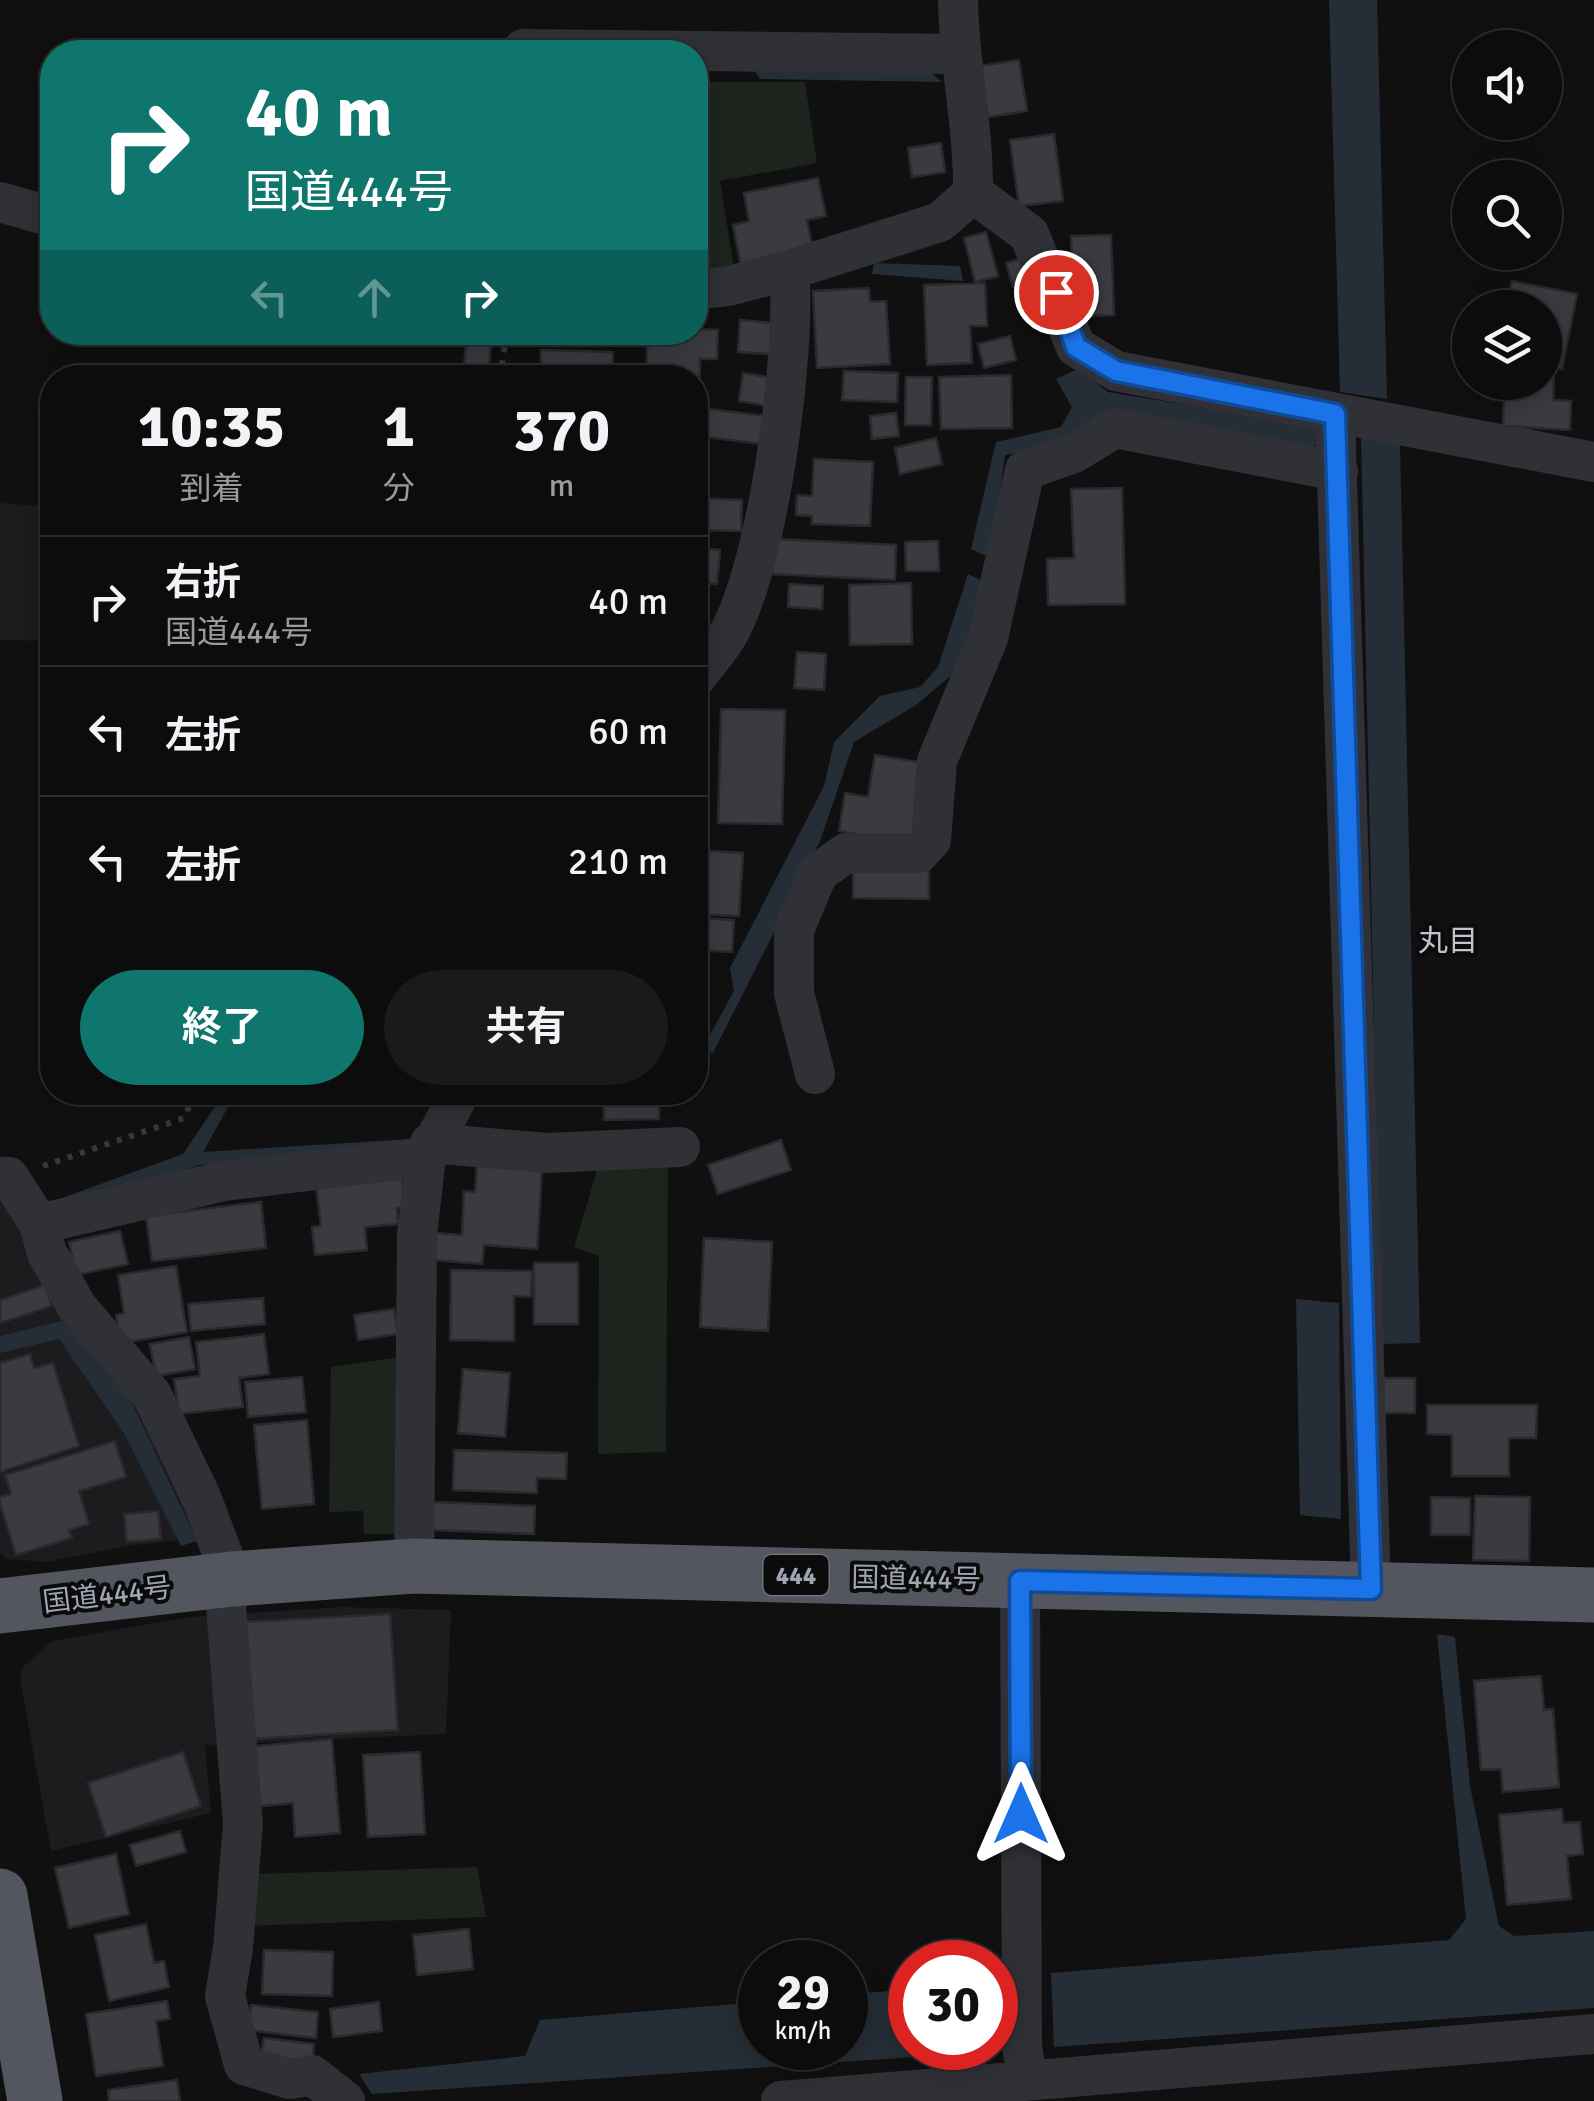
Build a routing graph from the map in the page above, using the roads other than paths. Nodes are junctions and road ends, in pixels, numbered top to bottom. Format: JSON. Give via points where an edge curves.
{"nodes":[{"id":1,"x":958,"y":0,"type":"edge"},
{"id":2,"x":708,"y":52,"type":"edge"},
{"id":3,"x":959,"y":54,"type":"junction"},
{"id":4,"x":973,"y":193,"type":"junction"},
{"id":5,"x":0,"y":202,"type":"edge"},
{"id":6,"x":40,"y":213,"type":"edge"},
{"id":7,"x":789,"y":270,"type":"junction"},
{"id":8,"x":708,"y":288,"type":"edge"},
{"id":9,"x":1335,"y":414,"type":"junction"},
{"id":10,"x":1594,"y":462,"type":"edge"},
{"id":11,"x":1338,"y":471,"type":"junction"},
{"id":12,"x":708,"y":661,"type":"edge"},
{"id":13,"x":815,"y":1074,"type":"dead end"},
{"id":14,"x":453,"y":1105,"type":"edge"},
{"id":15,"x":680,"y":1147,"type":"dead end"},
{"id":16,"x":428,"y":1150,"type":"junction"},
{"id":17,"x":4,"y":1177,"type":"edge"},
{"id":18,"x":39,"y":1224,"type":"junction"},
{"id":19,"x":414,"y":1566,"type":"junction"},
{"id":20,"x":228,"y":1580,"type":"junction"},
{"id":21,"x":1020,"y":1581,"type":"junction"},
{"id":22,"x":1371,"y":1589,"type":"junction"},
{"id":23,"x":1594,"y":1595,"type":"edge"},
{"id":24,"x":0,"y":1606,"type":"edge"},
{"id":25,"x":0,"y":1896,"type":"edge"},
{"id":26,"x":1594,"y":2034,"type":"edge"},
{"id":27,"x":1027,"y":2080,"type":"junction"},
{"id":28,"x":21,"y":2087,"type":"edge"},
{"id":29,"x":346,"y":2101,"type":"edge"},
{"id":30,"x":781,"y":2101,"type":"edge"}],
"edges":[{"from":1,"to":3,"type":"street"},
{"from":2,"to":3,"type":"street"},
{"from":3,"to":4,"type":"street"},
{"from":4,"to":7,"type":"street","via":[[940,222]]},
{"from":4,"to":9,"type":"street","via":[[1030,234],[1076,347],[1116,371]]},
{"from":5,"to":6,"type":"street"},
{"from":7,"to":8,"type":"street"},
{"from":7,"to":12,"type":"street","via":[[793,309],[780,432],[752,570],[728,634]]},
{"from":9,"to":10,"type":"street"},
{"from":9,"to":11,"type":"street"},
{"from":11,"to":13,"type":"street","via":[[1115,428],[1074,453],[1025,470],[988,638],[937,761],[931,840],[919,853],[846,852],[818,873],[794,930],[794,993]]},
{"from":11,"to":22,"type":"street"},
{"from":14,"to":16,"type":"street"},
{"from":15,"to":16,"type":"street"},
{"from":16,"to":18,"type":"street","via":[[224,1181]]},
{"from":16,"to":19,"type":"street","via":[[417,1235]]},
{"from":17,"to":18,"type":"street"},
{"from":18,"to":20,"type":"street","via":[[77,1307],[152,1395],[201,1497]]},
{"from":19,"to":20,"type":"highway","name":"国道444号","number":"444"},
{"from":19,"to":21,"type":"highway","name":"国道444号","number":"444"},
{"from":20,"to":24,"type":"highway","name":"国道444号","number":"444"},
{"from":20,"to":29,"type":"street","via":[[243,1824],[225,1996],[244,2066],[290,2079],[312,2075]]},
{"from":21,"to":22,"type":"highway","name":"国道444号","number":"444"},
{"from":21,"to":27,"type":"street"},
{"from":22,"to":23,"type":"highway","name":"国道444号","number":"444"},
{"from":25,"to":28,"type":"highway"},
{"from":26,"to":27,"type":"street"},
{"from":27,"to":30,"type":"street"}]}
